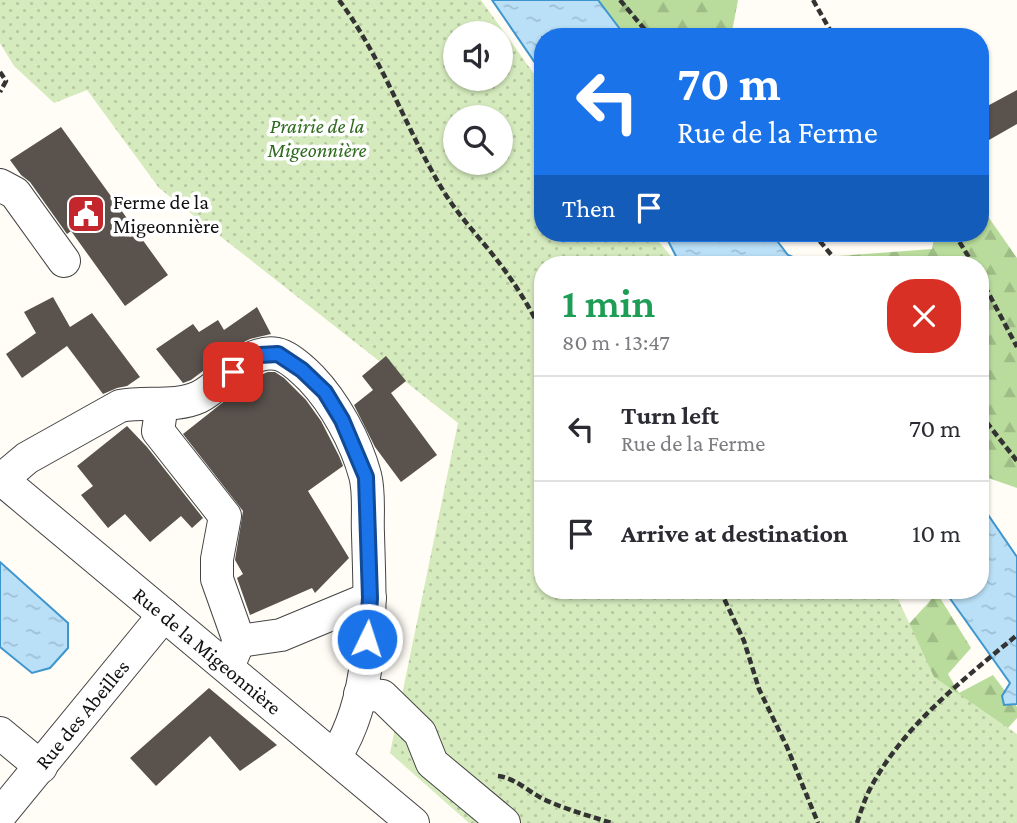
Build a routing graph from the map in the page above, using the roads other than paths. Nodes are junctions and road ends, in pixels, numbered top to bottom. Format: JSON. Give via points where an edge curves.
{"nodes":[{"id":1,"x":0,"y":185,"type":"edge"},
{"id":2,"x":64,"y":261,"type":"dead end"},
{"id":3,"x":162,"y":404,"type":"junction"},
{"id":4,"x":1,"y":478,"type":"edge"},
{"id":5,"x":370,"y":598,"type":"junction"},
{"id":6,"x":164,"y":615,"type":"junction"},
{"id":7,"x":233,"y":654,"type":"junction"},
{"id":8,"x":360,"y":694,"type":"junction"},
{"id":9,"x":0,"y":733,"type":"edge"},
{"id":10,"x":335,"y":757,"type":"junction"},
{"id":11,"x":41,"y":766,"type":"junction"},
{"id":12,"x":0,"y":815,"type":"edge"},
{"id":13,"x":392,"y":816,"type":"edge"},
{"id":14,"x":504,"y":823,"type":"edge"}],
"edges":[{"from":1,"to":2,"type":"street","via":[[15,193]]},
{"from":3,"to":4,"type":"street","via":[[120,406],[27,458]]},
{"from":3,"to":5,"type":"street","via":[[199,397],[260,355],[278,354],[302,370],[325,392],[342,420],[366,477]]},
{"from":3,"to":7,"type":"street","via":[[158,431],[225,516],[217,579]]},
{"from":4,"to":6,"type":"street","name":"Rue de la Migeonnière"},
{"from":5,"to":7,"type":"street"},
{"from":5,"to":8,"type":"street"},
{"from":6,"to":7,"type":"street","name":"Rue de la Migeonnière"},
{"from":6,"to":11,"type":"street","name":"Rue des Abeilles"},
{"from":7,"to":10,"type":"street","name":"Rue de la Migeonnière"},
{"from":8,"to":10,"type":"street","via":[[351,727]]},
{"from":8,"to":14,"type":"street","via":[[382,696],[420,733],[432,763]]},
{"from":9,"to":11,"type":"street"},
{"from":10,"to":13,"type":"street","name":"Rue de la Migeonnière"},
{"from":11,"to":12,"type":"street","name":"Rue des Abeilles"}]}
